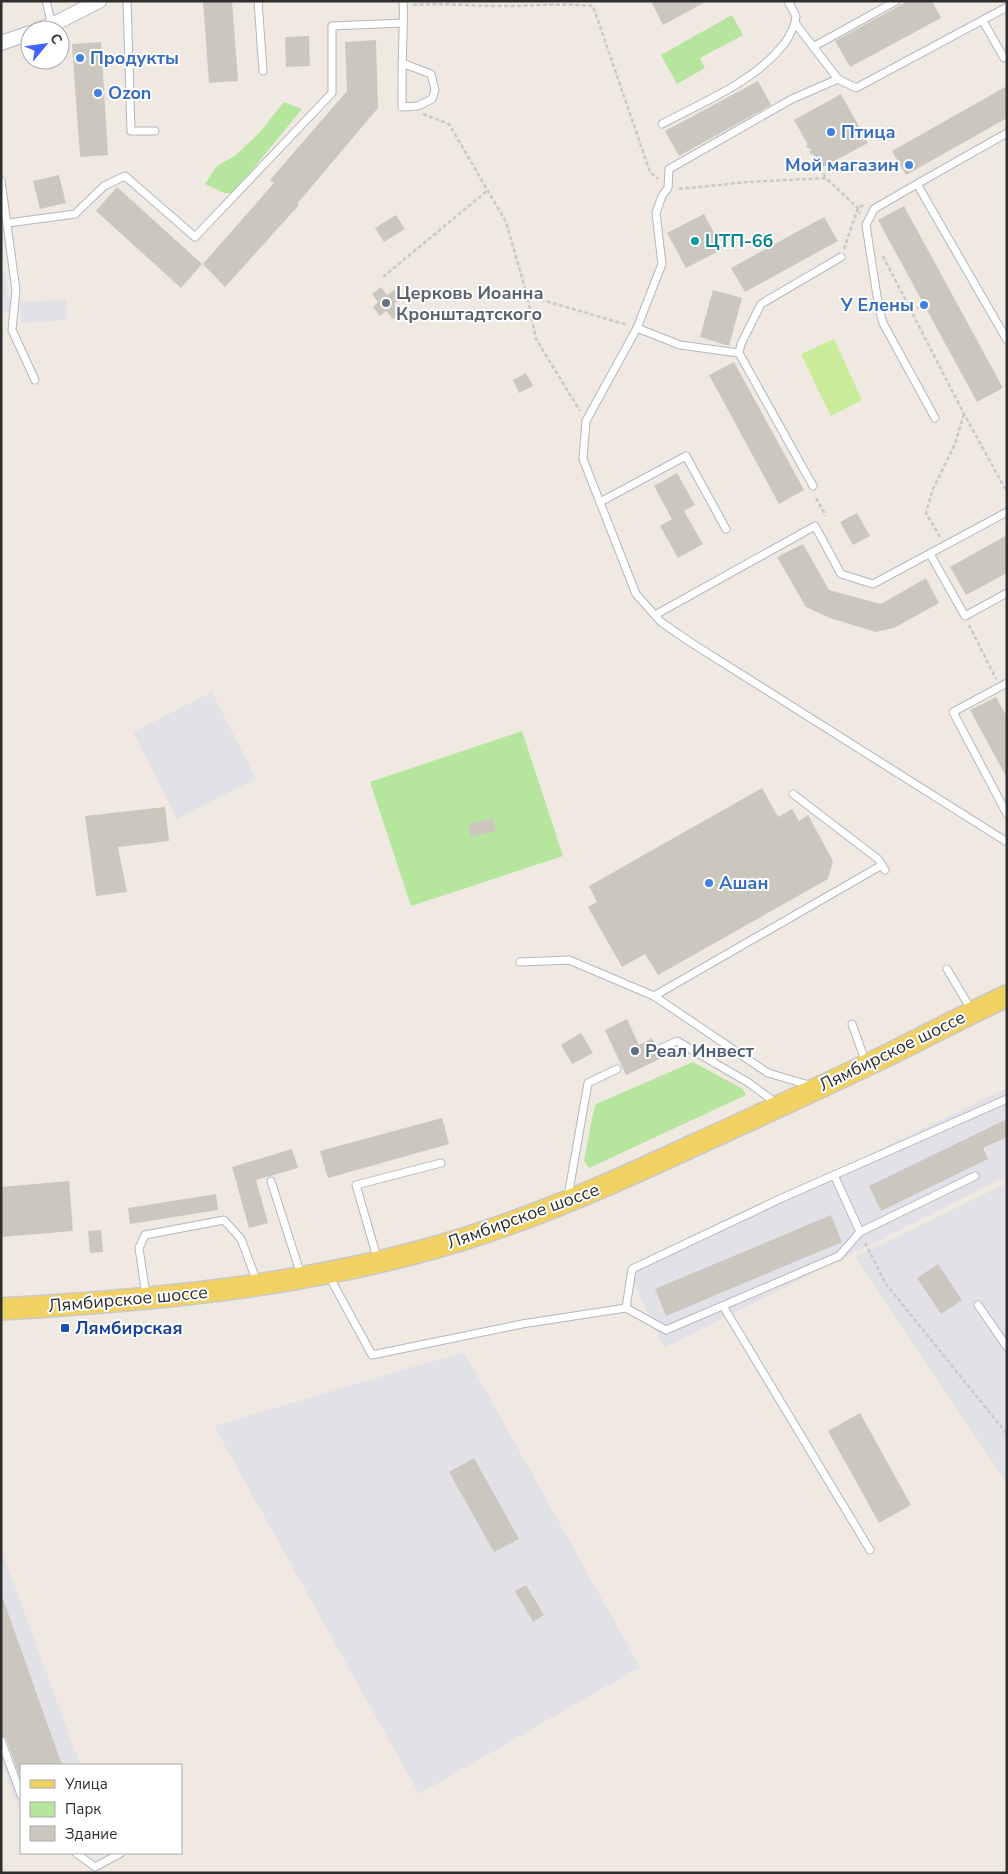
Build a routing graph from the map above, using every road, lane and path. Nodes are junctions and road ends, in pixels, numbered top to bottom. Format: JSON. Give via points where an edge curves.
{"nodes":[{"id":1,"x":46,"y":1,"type":"edge"},
{"id":2,"x":99,"y":1,"type":"edge"},
{"id":3,"x":127,"y":1,"type":"edge"},
{"id":4,"x":258,"y":1,"type":"edge"},
{"id":5,"x":788,"y":1,"type":"edge"},
{"id":6,"x":896,"y":1,"type":"edge"},
{"id":7,"x":403,"y":4,"type":"edge"},
{"id":8,"x":1007,"y":7,"type":"edge"},
{"id":9,"x":51,"y":20,"type":"edge"},
{"id":10,"x":62,"y":20,"type":"edge"},
{"id":11,"x":983,"y":21,"type":"junction"},
{"id":12,"x":403,"y":23,"type":"junction"},
{"id":13,"x":795,"y":24,"type":"junction"},
{"id":14,"x":20,"y":36,"type":"edge"},
{"id":15,"x":1,"y":43,"type":"edge"},
{"id":16,"x":813,"y":47,"type":"junction"},
{"id":17,"x":1007,"y":58,"type":"edge"},
{"id":18,"x":402,"y":64,"type":"junction"},
{"id":19,"x":263,"y":70,"type":"dead end"},
{"id":20,"x":838,"y":79,"type":"junction"},
{"id":21,"x":402,"y":107,"type":"junction"},
{"id":22,"x":662,"y":124,"type":"dead end"},
{"id":23,"x":155,"y":131,"type":"dead end"},
{"id":24,"x":1007,"y":133,"type":"edge"},
{"id":25,"x":808,"y":144,"type":"dead end"},
{"id":26,"x":826,"y":178,"type":"junction"},
{"id":27,"x":1,"y":181,"type":"edge"},
{"id":28,"x":918,"y":184,"type":"junction"},
{"id":29,"x":668,"y":188,"type":"junction"},
{"id":30,"x":488,"y":190,"type":"junction"},
{"id":31,"x":8,"y":223,"type":"junction"},
{"id":32,"x":866,"y":225,"type":"junction"},
{"id":33,"x":880,"y":251,"type":"dead end"},
{"id":34,"x":841,"y":257,"type":"dead end"},
{"id":35,"x":383,"y":277,"type":"dead end"},
{"id":36,"x":527,"y":295,"type":"junction"},
{"id":37,"x":920,"y":307,"type":"dead end"},
{"id":38,"x":911,"y":311,"type":"junction"},
{"id":39,"x":637,"y":328,"type":"junction"},
{"id":40,"x":1007,"y":340,"type":"edge"},
{"id":41,"x":739,"y":353,"type":"junction"},
{"id":42,"x":35,"y":380,"type":"dead end"},
{"id":43,"x":964,"y":414,"type":"junction"},
{"id":44,"x":935,"y":418,"type":"dead end"},
{"id":45,"x":586,"y":421,"type":"junction"},
{"id":46,"x":813,"y":486,"type":"dead end"},
{"id":47,"x":1007,"y":492,"type":"edge"},
{"id":48,"x":816,"y":498,"type":"dead end"},
{"id":49,"x":600,"y":502,"type":"junction"},
{"id":50,"x":1007,"y":512,"type":"edge"},
{"id":51,"x":826,"y":516,"type":"dead end"},
{"id":52,"x":726,"y":529,"type":"dead end"},
{"id":53,"x":945,"y":546,"type":"junction"},
{"id":54,"x":930,"y":554,"type":"junction"},
{"id":55,"x":1007,"y":593,"type":"edge"},
{"id":56,"x":655,"y":615,"type":"junction"},
{"id":57,"x":965,"y":616,"type":"junction"},
{"id":58,"x":996,"y":680,"type":"dead end"},
{"id":59,"x":1007,"y":683,"type":"edge"},
{"id":60,"x":793,"y":794,"type":"dead end"},
{"id":61,"x":1007,"y":814,"type":"edge"},
{"id":62,"x":1007,"y":842,"type":"edge"},
{"id":63,"x":520,"y":962,"type":"dead end"},
{"id":64,"x":947,"y":969,"type":"dead end"},
{"id":65,"x":654,"y":996,"type":"junction"},
{"id":66,"x":1007,"y":996,"type":"edge"},
{"id":67,"x":972,"y":1012,"type":"junction"},
{"id":68,"x":852,"y":1024,"type":"dead end"},
{"id":69,"x":660,"y":1049,"type":"dead end"},
{"id":70,"x":866,"y":1064,"type":"junction"},
{"id":71,"x":617,"y":1069,"type":"dead end"},
{"id":72,"x":819,"y":1088,"type":"junction"},
{"id":73,"x":1007,"y":1099,"type":"edge"},
{"id":74,"x":780,"y":1107,"type":"junction"},
{"id":75,"x":440,"y":1164,"type":"dead end"},
{"id":76,"x":834,"y":1175,"type":"junction"},
{"id":77,"x":975,"y":1176,"type":"dead end"},
{"id":78,"x":271,"y":1181,"type":"dead end"},
{"id":79,"x":567,"y":1202,"type":"junction"},
{"id":80,"x":860,"y":1232,"type":"junction"},
{"id":81,"x":378,"y":1261,"type":"junction"},
{"id":82,"x":328,"y":1273,"type":"junction"},
{"id":83,"x":302,"y":1278,"type":"junction"},
{"id":84,"x":258,"y":1285,"type":"junction"},
{"id":85,"x":146,"y":1299,"type":"junction"},
{"id":86,"x":978,"y":1305,"type":"dead end"},
{"id":87,"x":723,"y":1306,"type":"junction"},
{"id":88,"x":626,"y":1308,"type":"junction"},
{"id":89,"x":1,"y":1309,"type":"edge"},
{"id":90,"x":1007,"y":1347,"type":"edge"},
{"id":91,"x":1007,"y":1434,"type":"edge"},
{"id":92,"x":870,"y":1550,"type":"dead end"},
{"id":93,"x":1,"y":1740,"type":"edge"},
{"id":94,"x":20,"y":1792,"type":"edge"},
{"id":95,"x":77,"y":1854,"type":"edge"},
{"id":96,"x":119,"y":1854,"type":"edge"}],
"edges":[{"from":1,"to":9,"type":"lane"},
{"from":2,"to":10,"type":"street"},
{"from":3,"to":23,"type":"lane","via":[[131,131]]},
{"from":4,"to":19,"type":"lane"},
{"from":5,"to":13,"type":"lane","via":[[796,16]]},
{"from":6,"to":16,"type":"lane"},
{"from":7,"to":12,"type":"lane"},
{"from":7,"to":29,"type":"path","via":[[501,6],[568,3],[594,6],[650,172]]},
{"from":8,"to":11,"type":"lane"},
{"from":11,"to":17,"type":"lane","via":[[1004,58]]},
{"from":11,"to":20,"type":"lane","via":[[856,88]]},
{"from":12,"to":18,"type":"lane"},
{"from":12,"to":31,"type":"lane","via":[[332,26],[332,94],[195,237],[125,176],[104,186],[75,214]]},
{"from":13,"to":16,"type":"lane"},
{"from":13,"to":22,"type":"lane","via":[[785,43],[744,80]]},
{"from":14,"to":15,"type":"street"},
{"from":16,"to":20,"type":"lane"},
{"from":18,"to":21,"type":"lane"},
{"from":18,"to":21,"type":"lane","via":[[431,74],[435,90],[432,99],[418,106]]},
{"from":20,"to":29,"type":"lane","via":[[792,99],[669,170]]},
{"from":21,"to":30,"type":"path","via":[[449,124]]},
{"from":24,"to":28,"type":"lane"},
{"from":25,"to":26,"type":"path"},
{"from":26,"to":29,"type":"path"},
{"from":26,"to":32,"type":"path","via":[[858,208]]},
{"from":27,"to":31,"type":"lane"},
{"from":28,"to":32,"type":"lane","via":[[874,209]]},
{"from":28,"to":40,"type":"lane"},
{"from":29,"to":39,"type":"lane","via":[[656,213],[662,264]]},
{"from":30,"to":35,"type":"path"},
{"from":30,"to":36,"type":"path","via":[[506,222]]},
{"from":31,"to":42,"type":"lane","via":[[16,290],[12,330]]},
{"from":32,"to":44,"type":"lane","via":[[883,323]]},
{"from":33,"to":38,"type":"path"},
{"from":34,"to":41,"type":"lane","via":[[761,304]]},
{"from":36,"to":39,"type":"path"},
{"from":36,"to":45,"type":"path","via":[[536,339]]},
{"from":37,"to":38,"type":"path"},
{"from":38,"to":43,"type":"path"},
{"from":39,"to":41,"type":"lane","via":[[680,345]]},
{"from":39,"to":45,"type":"lane"},
{"from":41,"to":46,"type":"lane"},
{"from":43,"to":47,"type":"path"},
{"from":43,"to":53,"type":"path","via":[[926,513]]},
{"from":45,"to":49,"type":"lane","via":[[583,459]]},
{"from":48,"to":51,"type":"path"},
{"from":49,"to":52,"type":"lane","via":[[686,456]]},
{"from":49,"to":56,"type":"lane","via":[[636,594]]},
{"from":50,"to":53,"type":"lane"},
{"from":53,"to":54,"type":"lane"},
{"from":54,"to":56,"type":"lane","via":[[873,584],[841,574],[815,526]]},
{"from":54,"to":57,"type":"lane"},
{"from":55,"to":57,"type":"lane"},
{"from":56,"to":62,"type":"lane","via":[[690,642]]},
{"from":57,"to":58,"type":"path"},
{"from":59,"to":61,"type":"lane","via":[[953,712]]},
{"from":60,"to":65,"type":"lane","via":[[878,859],[883,867]]},
{"from":63,"to":65,"type":"lane","via":[[569,960]]},
{"from":64,"to":67,"type":"lane"},
{"from":65,"to":72,"type":"lane","via":[[768,1073]]},
{"from":66,"to":67,"type":"main road","name":"Лямбирское шоссе"},
{"from":67,"to":70,"type":"main road","name":"Лямбирское шоссе"},
{"from":68,"to":70,"type":"lane"},
{"from":69,"to":74,"type":"lane","via":[[677,1041],[749,1082]]},
{"from":70,"to":72,"type":"main road","name":"Лямбирское шоссе"},
{"from":71,"to":79,"type":"lane","via":[[588,1083]]},
{"from":72,"to":74,"type":"main road","name":"Лямбирское шоссе"},
{"from":73,"to":76,"type":"lane"},
{"from":74,"to":79,"type":"main road","name":"Лямбирское шоссе"},
{"from":75,"to":81,"type":"lane","via":[[356,1185]]},
{"from":76,"to":80,"type":"lane"},
{"from":76,"to":88,"type":"lane","via":[[632,1269]]},
{"from":77,"to":80,"type":"lane"},
{"from":78,"to":83,"type":"lane"},
{"from":79,"to":81,"type":"main road","name":"Лямбирское шоссе","via":[[471,1237]]},
{"from":80,"to":87,"type":"lane","via":[[839,1256]]},
{"from":80,"to":91,"type":"path","via":[[886,1284]]},
{"from":81,"to":82,"type":"main road","name":"Лямбирское шоссе"},
{"from":82,"to":83,"type":"main road","name":"Лямбирское шоссе"},
{"from":82,"to":88,"type":"lane","via":[[372,1355],[522,1324]]},
{"from":83,"to":84,"type":"main road","name":"Лямбирское шоссе"},
{"from":84,"to":85,"type":"main road","name":"Лямбирское шоссе"},
{"from":84,"to":85,"type":"lane","via":[[241,1239],[224,1220],[144,1235],[139,1248]]},
{"from":85,"to":89,"type":"main road","name":"Лямбирское шоссе"},
{"from":86,"to":90,"type":"lane"},
{"from":87,"to":88,"type":"lane","via":[[666,1330]]},
{"from":87,"to":92,"type":"lane"},
{"from":93,"to":94,"type":"lane"},
{"from":95,"to":96,"type":"lane","via":[[96,1867]]}]}
